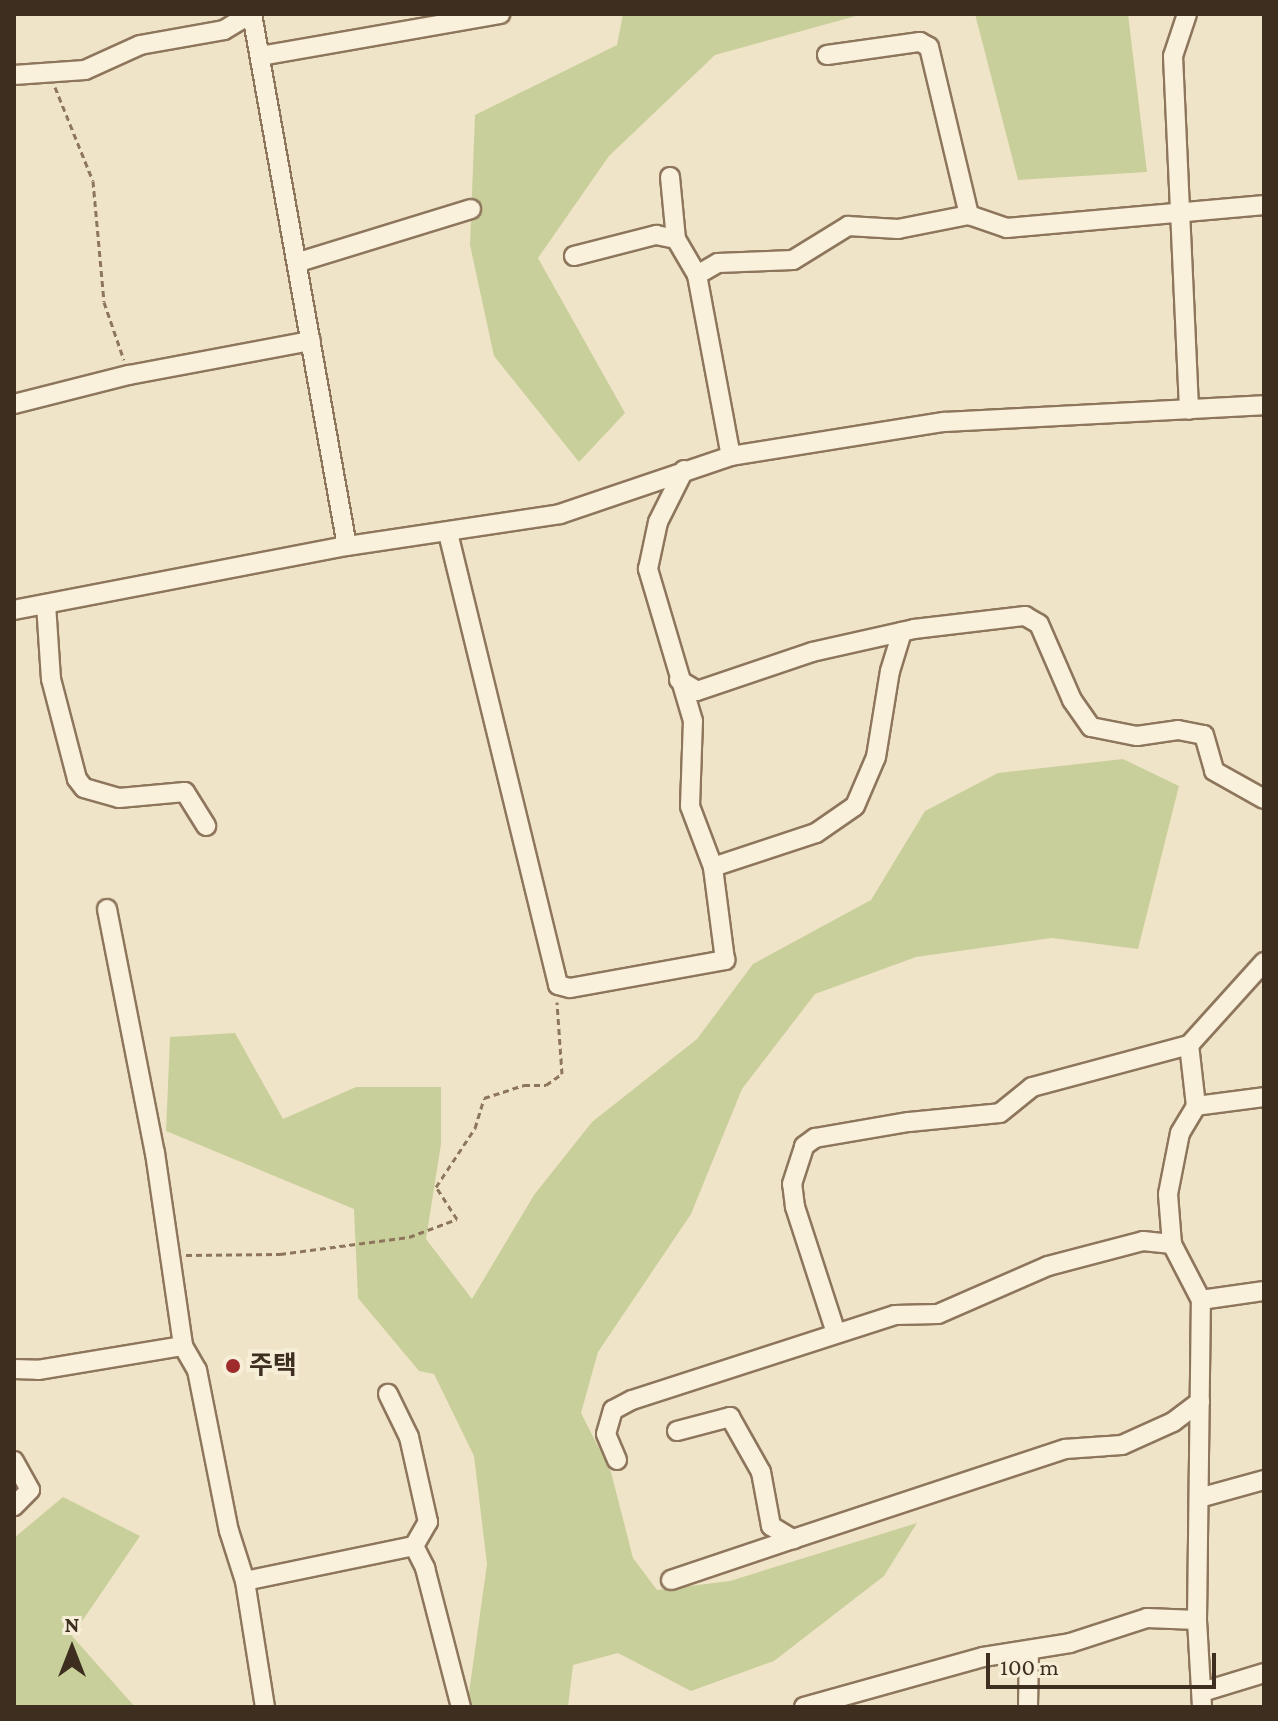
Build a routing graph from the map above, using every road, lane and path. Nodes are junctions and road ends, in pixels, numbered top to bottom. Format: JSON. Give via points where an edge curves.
{"nodes":[{"id":1,"x":251,"y":14,"type":"edge"},
{"id":2,"x":500,"y":14,"type":"edge"},
{"id":3,"x":1187,"y":14,"type":"edge"},
{"id":4,"x":827,"y":55,"type":"dead end"},
{"id":5,"x":260,"y":56,"type":"junction"},
{"id":6,"x":49,"y":73,"type":"junction"},
{"id":7,"x":14,"y":75,"type":"edge"},
{"id":8,"x":670,"y":177,"type":"dead end"},
{"id":9,"x":1264,"y":205,"type":"edge"},
{"id":10,"x":471,"y":209,"type":"dead end"},
{"id":11,"x":1177,"y":213,"type":"junction"},
{"id":12,"x":969,"y":215,"type":"junction"},
{"id":13,"x":676,"y":239,"type":"junction"},
{"id":14,"x":574,"y":256,"type":"dead end"},
{"id":15,"x":299,"y":262,"type":"junction"},
{"id":16,"x":697,"y":275,"type":"junction"},
{"id":17,"x":311,"y":341,"type":"junction"},
{"id":18,"x":129,"y":375,"type":"junction"},
{"id":19,"x":14,"y":404,"type":"edge"},
{"id":20,"x":1264,"y":405,"type":"edge"},
{"id":21,"x":1189,"y":410,"type":"junction"},
{"id":22,"x":731,"y":456,"type":"junction"},
{"id":23,"x":684,"y":470,"type":"junction"},
{"id":24,"x":448,"y":533,"type":"junction"},
{"id":25,"x":347,"y":546,"type":"junction"},
{"id":26,"x":46,"y":604,"type":"junction"},
{"id":27,"x":14,"y":610,"type":"edge"},
{"id":28,"x":902,"y":632,"type":"junction"},
{"id":29,"x":679,"y":680,"type":"junction"},
{"id":30,"x":1264,"y":799,"type":"edge"},
{"id":31,"x":206,"y":826,"type":"dead end"},
{"id":32,"x":713,"y":867,"type":"junction"},
{"id":33,"x":107,"y":909,"type":"dead end"},
{"id":34,"x":1264,"y":962,"type":"edge"},
{"id":35,"x":558,"y":985,"type":"junction"},
{"id":36,"x":1189,"y":1045,"type":"junction"},
{"id":37,"x":1264,"y":1097,"type":"edge"},
{"id":38,"x":1196,"y":1106,"type":"junction"},
{"id":39,"x":1172,"y":1244,"type":"junction"},
{"id":40,"x":166,"y":1254,"type":"junction"},
{"id":41,"x":1264,"y":1291,"type":"edge"},
{"id":42,"x":1201,"y":1300,"type":"junction"},
{"id":43,"x":836,"y":1333,"type":"junction"},
{"id":44,"x":183,"y":1346,"type":"junction"},
{"id":45,"x":14,"y":1369,"type":"edge"},
{"id":46,"x":388,"y":1394,"type":"dead end"},
{"id":47,"x":1200,"y":1402,"type":"junction"},
{"id":48,"x":677,"y":1431,"type":"dead end"},
{"id":49,"x":617,"y":1460,"type":"dead end"},
{"id":50,"x":14,"y":1461,"type":"edge"},
{"id":51,"x":1264,"y":1480,"type":"edge"},
{"id":52,"x":1199,"y":1498,"type":"junction"},
{"id":53,"x":14,"y":1506,"type":"edge"},
{"id":54,"x":793,"y":1539,"type":"junction"},
{"id":55,"x":414,"y":1546,"type":"junction"},
{"id":56,"x":671,"y":1580,"type":"dead end"},
{"id":57,"x":245,"y":1581,"type":"junction"},
{"id":58,"x":1197,"y":1620,"type":"junction"},
{"id":59,"x":1029,"y":1651,"type":"junction"},
{"id":60,"x":1264,"y":1673,"type":"edge"},
{"id":61,"x":1202,"y":1700,"type":"edge"},
{"id":62,"x":265,"y":1707,"type":"edge"},
{"id":63,"x":461,"y":1707,"type":"edge"},
{"id":64,"x":804,"y":1707,"type":"edge"},
{"id":65,"x":1028,"y":1707,"type":"edge"}],
"edges":[{"from":1,"to":5,"type":"street"},
{"from":1,"to":6,"type":"street","via":[[224,30],[140,45],[85,70]]},
{"from":2,"to":5,"type":"street"},
{"from":3,"to":11,"type":"street","via":[[1173,56]]},
{"from":4,"to":12,"type":"street","via":[[920,42],[929,47]]},
{"from":5,"to":15,"type":"street"},
{"from":6,"to":7,"type":"street"},
{"from":6,"to":18,"type":"path","via":[[93,181],[104,302]]},
{"from":8,"to":13,"type":"street"},
{"from":9,"to":11,"type":"street"},
{"from":10,"to":15,"type":"street"},
{"from":11,"to":12,"type":"street","via":[[1007,228]]},
{"from":11,"to":21,"type":"street"},
{"from":12,"to":16,"type":"street","via":[[898,229],[848,226],[793,260],[718,263]]},
{"from":13,"to":14,"type":"street","via":[[656,235]]},
{"from":13,"to":16,"type":"street"},
{"from":15,"to":17,"type":"street"},
{"from":16,"to":22,"type":"street"},
{"from":17,"to":18,"type":"street"},
{"from":17,"to":25,"type":"street"},
{"from":18,"to":19,"type":"street"},
{"from":20,"to":21,"type":"street"},
{"from":21,"to":22,"type":"street","via":[[944,422]]},
{"from":22,"to":23,"type":"street"},
{"from":23,"to":24,"type":"street","via":[[560,514]]},
{"from":23,"to":29,"type":"street","via":[[658,522],[648,569]]},
{"from":24,"to":25,"type":"street"},
{"from":24,"to":35,"type":"street"},
{"from":25,"to":26,"type":"street"},
{"from":26,"to":27,"type":"street"},
{"from":26,"to":31,"type":"street","via":[[58,717],[84,788],[119,798],[185,792]]},
{"from":28,"to":29,"type":"street","via":[[786,658],[697,691]]},
{"from":28,"to":30,"type":"street","via":[[1025,616],[1039,624],[1072,700],[1091,727],[1126,735],[1178,730],[1204,735],[1214,771]]},
{"from":28,"to":32,"type":"street","via":[[876,757],[855,806],[816,833]]},
{"from":29,"to":32,"type":"street","via":[[693,721],[690,806]]},
{"from":32,"to":35,"type":"street","via":[[725,960],[570,988]]},
{"from":33,"to":40,"type":"street","via":[[155,1153]]},
{"from":34,"to":36,"type":"street"},
{"from":35,"to":40,"type":"path","via":[[562,1074],[546,1085],[524,1085],[484,1098],[475,1128],[436,1187],[457,1219],[409,1237],[280,1254]]},
{"from":36,"to":38,"type":"street"},
{"from":36,"to":43,"type":"street","via":[[1032,1087],[1000,1113],[909,1122],[815,1138],[804,1146],[792,1184],[795,1207]]},
{"from":37,"to":38,"type":"street"},
{"from":38,"to":39,"type":"street","via":[[1180,1133],[1171,1178]]},
{"from":39,"to":42,"type":"street"},
{"from":39,"to":43,"type":"street","via":[[1127,1244],[1048,1266],[938,1314],[895,1315]]},
{"from":40,"to":44,"type":"street"},
{"from":41,"to":42,"type":"street"},
{"from":42,"to":47,"type":"street"},
{"from":43,"to":49,"type":"street","via":[[613,1410],[606,1434]]},
{"from":44,"to":45,"type":"street","via":[[38,1370]]},
{"from":44,"to":57,"type":"street","via":[[197,1370],[229,1531]]},
{"from":46,"to":55,"type":"street","via":[[409,1437],[428,1522]]},
{"from":47,"to":52,"type":"street"},
{"from":47,"to":54,"type":"street","via":[[1173,1422],[1122,1445],[1065,1449]]},
{"from":48,"to":54,"type":"street","via":[[730,1417],[761,1472],[771,1526]]},
{"from":50,"to":53,"type":"street","via":[[30,1490]]},
{"from":51,"to":52,"type":"street"},
{"from":52,"to":58,"type":"street"},
{"from":54,"to":56,"type":"street"},
{"from":55,"to":57,"type":"street"},
{"from":55,"to":63,"type":"street","via":[[425,1568]]},
{"from":57,"to":62,"type":"street"},
{"from":58,"to":59,"type":"street","via":[[1147,1618]]},
{"from":58,"to":61,"type":"street"},
{"from":59,"to":64,"type":"street","via":[[983,1657]]},
{"from":59,"to":65,"type":"street"},
{"from":60,"to":61,"type":"street"}]}
